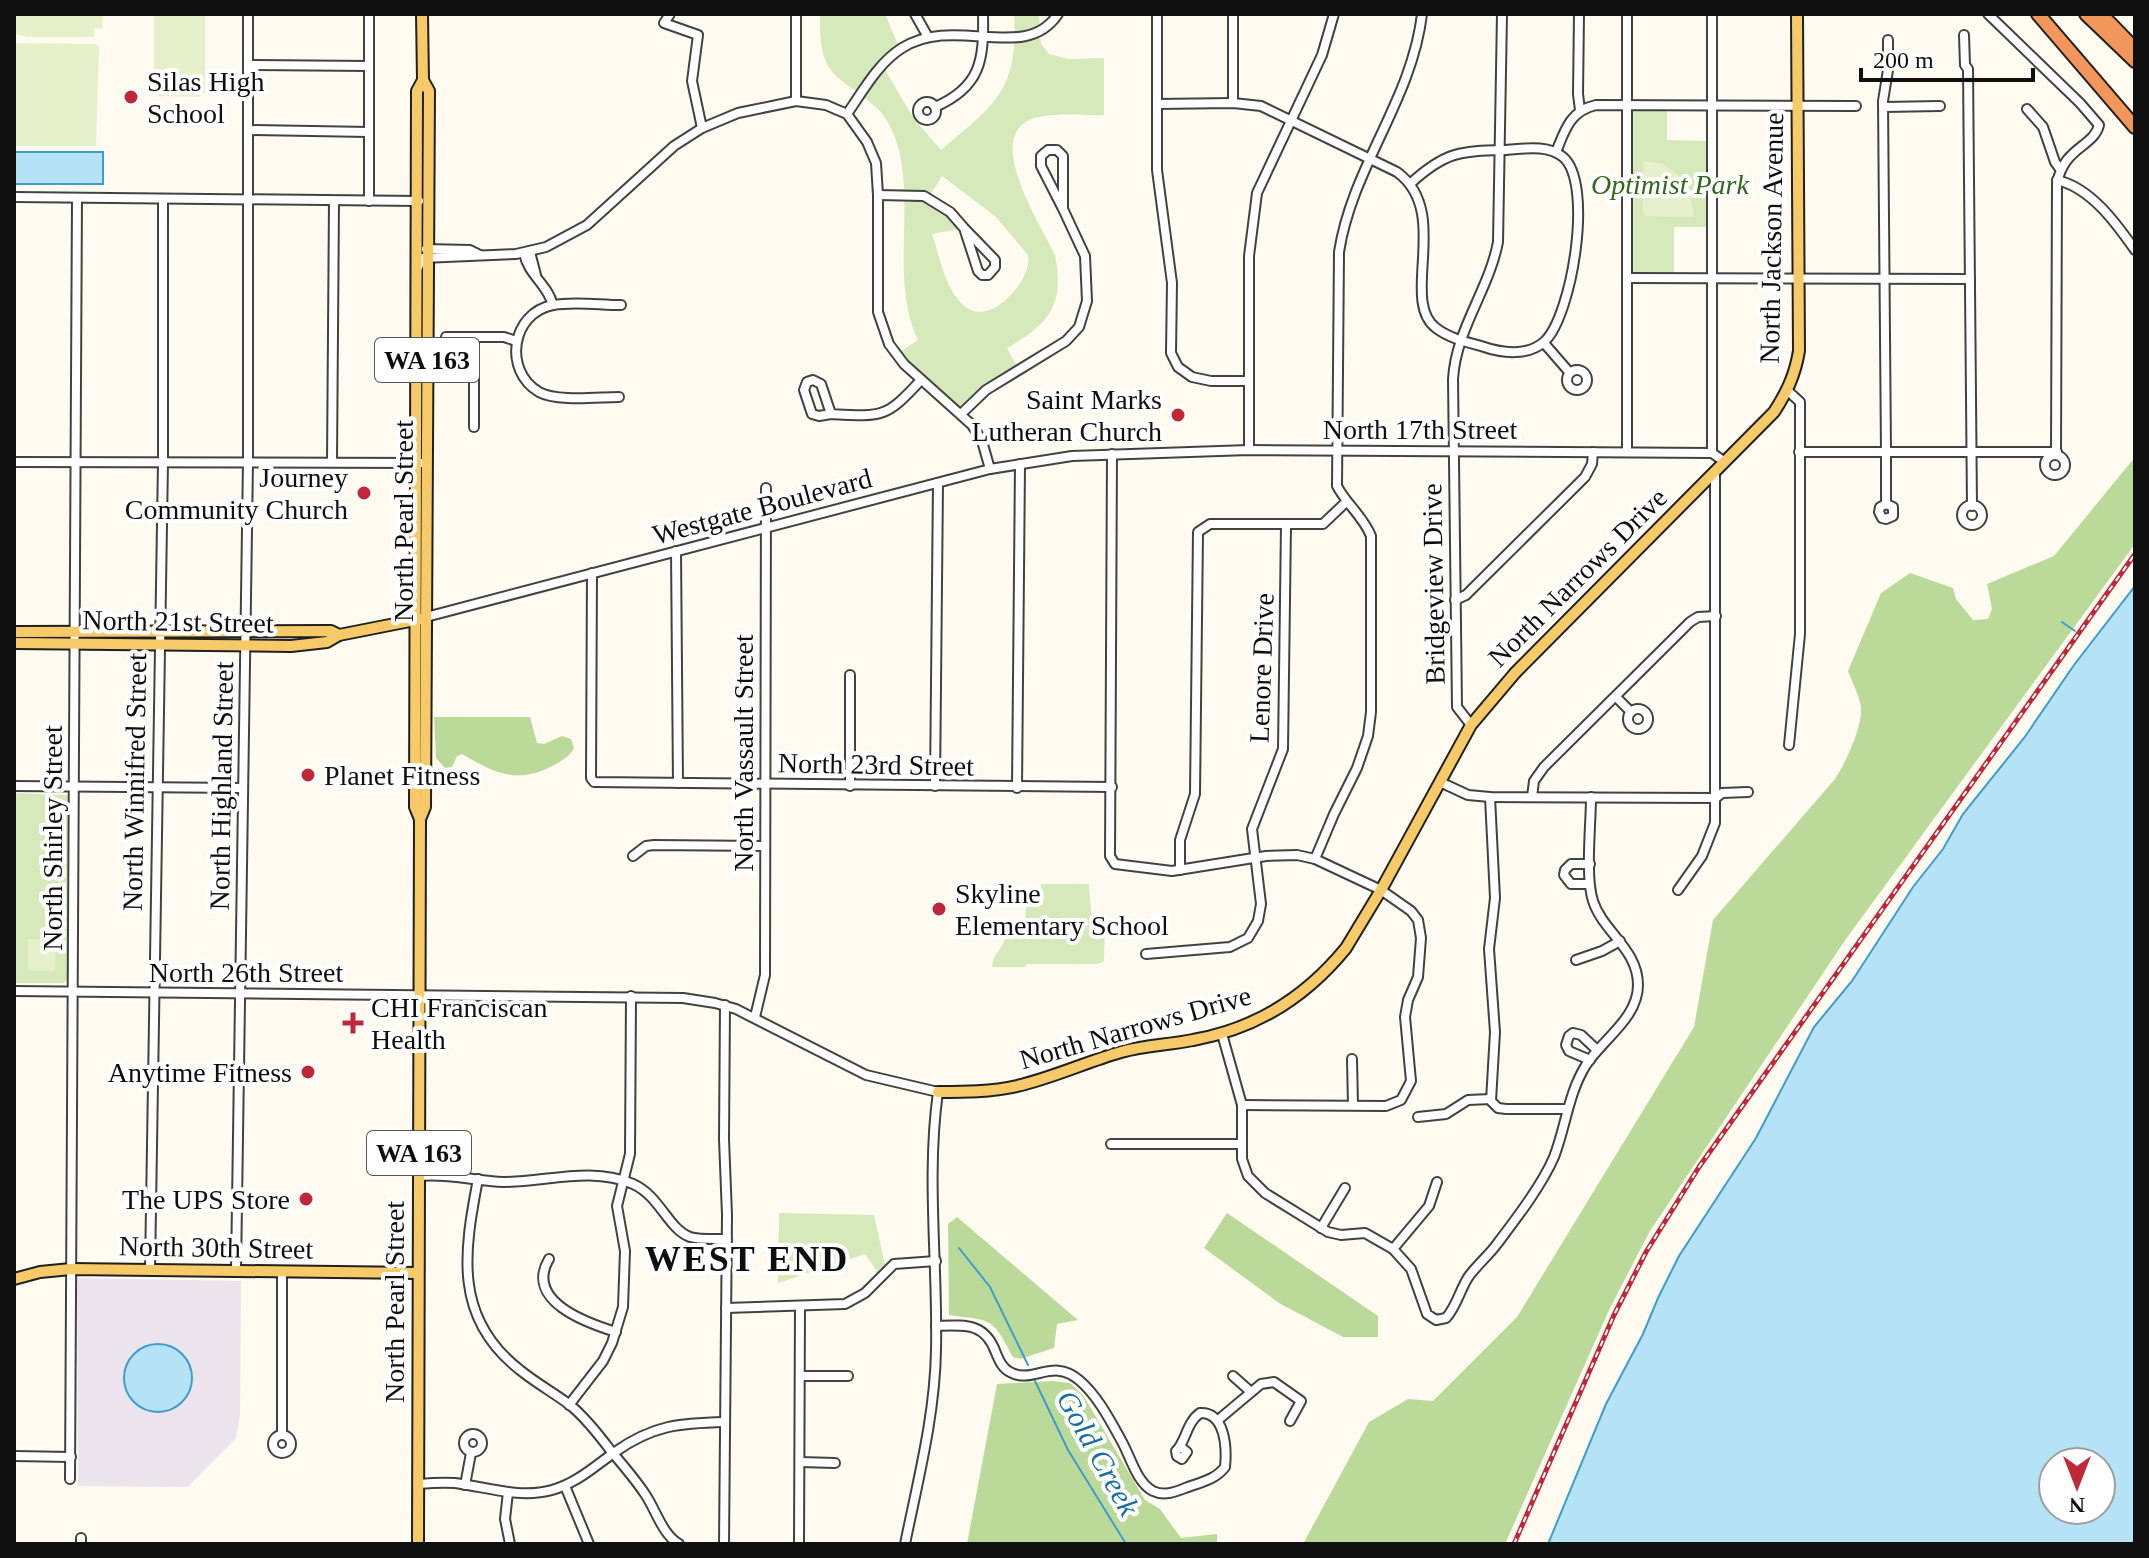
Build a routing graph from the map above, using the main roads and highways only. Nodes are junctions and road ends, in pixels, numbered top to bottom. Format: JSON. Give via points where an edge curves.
{"nodes":[{"id":1,"x":422,"y":14,"type":"edge"},
{"id":2,"x":1797,"y":14,"type":"edge"},
{"id":3,"x":2038,"y":14,"type":"edge"},
{"id":4,"x":2086,"y":14,"type":"edge"},
{"id":5,"x":2101,"y":14,"type":"edge"},
{"id":6,"x":2135,"y":49,"type":"edge"},
{"id":7,"x":2135,"y":61,"type":"edge"},
{"id":8,"x":2135,"y":127,"type":"edge"},
{"id":9,"x":422,"y":202,"type":"junction"},
{"id":10,"x":1788,"y":391,"type":"joint"},
{"id":11,"x":421,"y":463,"type":"junction"},
{"id":12,"x":421,"y":618,"type":"junction"},
{"id":13,"x":14,"y":632,"type":"edge"},
{"id":14,"x":339,"y":635,"type":"junction"},
{"id":15,"x":75,"y":638,"type":"junction"},
{"id":16,"x":14,"y":643,"type":"edge"},
{"id":17,"x":938,"y":1092,"type":"road end"},
{"id":18,"x":418,"y":1273,"type":"junction"},
{"id":19,"x":14,"y":1279,"type":"edge"},
{"id":20,"x":418,"y":1544,"type":"edge"}],
"edges":[{"from":1,"to":9,"type":"main road","name":"North Pearl Street","number":"WA 163","via":[[423,80],[417,91]]},
{"from":2,"to":10,"type":"main road","name":"North Jackson Avenue","via":[[1799,351]]},
{"from":3,"to":8,"type":"highway"},
{"from":4,"to":7,"type":"highway"},
{"from":5,"to":6,"type":"highway"},
{"from":9,"to":11,"type":"main road","name":"North Pearl Street","number":"WA 163","via":[[428,253]]},
{"from":9,"to":11,"type":"main road","name":"North Pearl Street","number":"WA 163","via":[[416,231]]},
{"from":10,"to":17,"type":"main road","name":"North Narrows Drive","via":[[1774,412],[1515,673],[1471,725],[1346,948],[1316,981],[1271,1013],[1222,1034],[1124,1051],[1019,1086]]},
{"from":11,"to":12,"type":"main road","name":"North Pearl Street","number":"WA 163"},
{"from":12,"to":14,"type":"main road","name":"North 21st Street"},
{"from":12,"to":18,"type":"main road","name":"North Pearl Street","number":"WA 163","via":[[415,807],[420,819]]},
{"from":13,"to":15,"type":"main road","name":"North 21st Street"},
{"from":14,"to":15,"type":"main road","name":"North 21st Street","via":[[246,631]]},
{"from":14,"to":15,"type":"main road","name":"North 21st Street","via":[[327,642],[245,647]]},
{"from":15,"to":16,"type":"main road","name":"North 21st Street"},
{"from":18,"to":19,"type":"main road","name":"North 30th Street","via":[[71,1269]]},
{"from":18,"to":20,"type":"main road","name":"North Pearl Street","number":"WA 163"}]}
